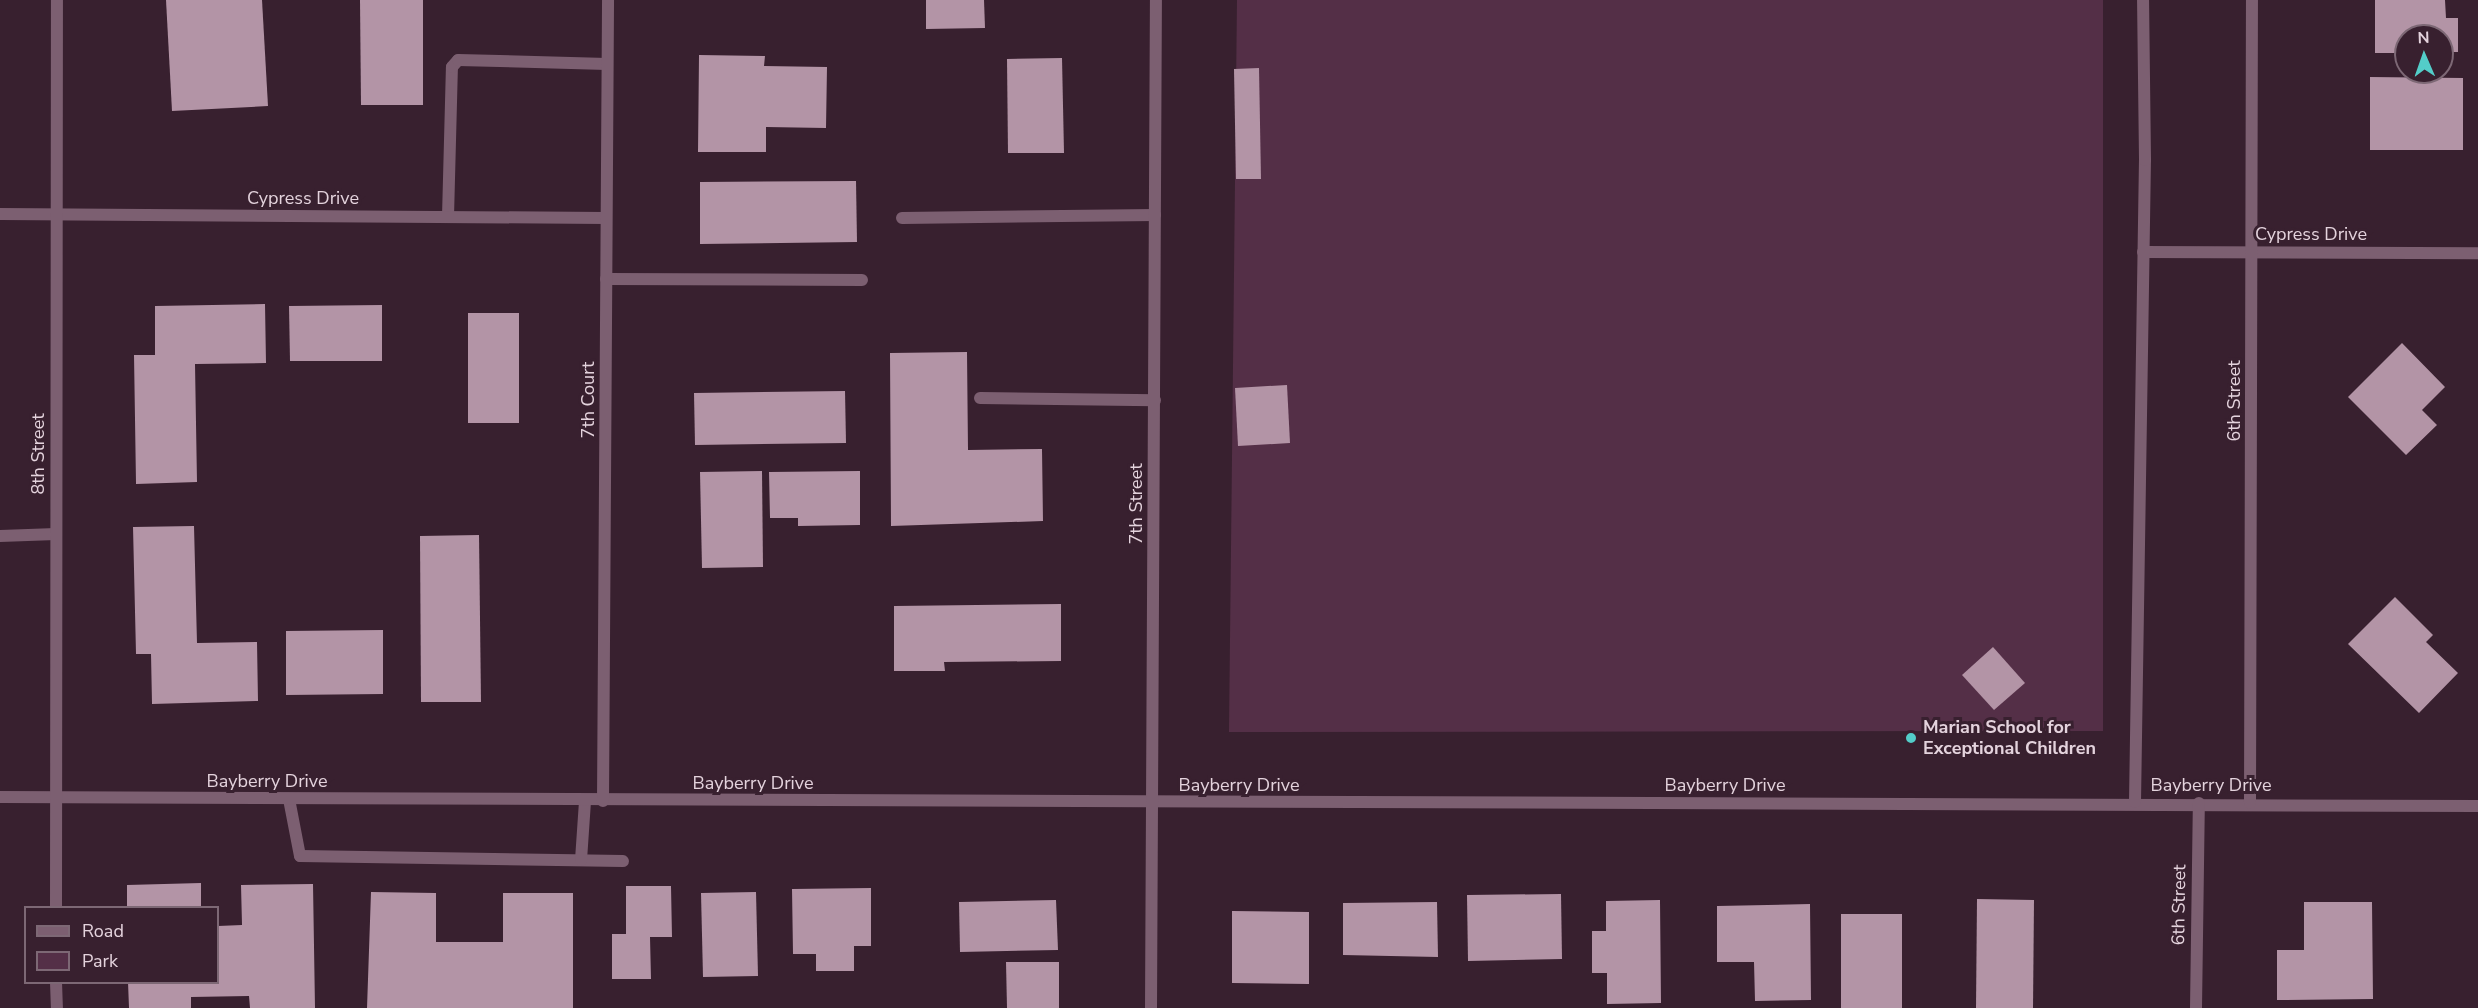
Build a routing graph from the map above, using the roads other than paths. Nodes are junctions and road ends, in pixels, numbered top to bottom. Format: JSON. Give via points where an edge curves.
{"nodes":[{"id":1,"x":57,"y":0,"type":"edge"},
{"id":2,"x":608,"y":0,"type":"edge"},
{"id":3,"x":1156,"y":0,"type":"edge"},
{"id":4,"x":2142,"y":0,"type":"edge"},
{"id":5,"x":2252,"y":0,"type":"edge"},
{"id":6,"x":607,"y":64,"type":"junction"},
{"id":7,"x":0,"y":214,"type":"edge"},
{"id":8,"x":57,"y":215,"type":"junction"},
{"id":9,"x":1155,"y":215,"type":"junction"},
{"id":10,"x":448,"y":217,"type":"junction"},
{"id":11,"x":606,"y":218,"type":"junction"},
{"id":12,"x":902,"y":218,"type":"dead end"},
{"id":13,"x":2143,"y":252,"type":"junction"},
{"id":14,"x":2253,"y":252,"type":"junction"},
{"id":15,"x":2478,"y":253,"type":"edge"},
{"id":16,"x":606,"y":279,"type":"junction"},
{"id":17,"x":862,"y":280,"type":"dead end"},
{"id":18,"x":980,"y":398,"type":"dead end"},
{"id":19,"x":1155,"y":400,"type":"junction"},
{"id":20,"x":56,"y":534,"type":"junction"},
{"id":21,"x":0,"y":536,"type":"edge"},
{"id":22,"x":0,"y":797,"type":"edge"},
{"id":23,"x":54,"y":798,"type":"junction"},
{"id":24,"x":289,"y":799,"type":"junction"},
{"id":25,"x":585,"y":801,"type":"junction"},
{"id":26,"x":603,"y":801,"type":"junction"},
{"id":27,"x":2135,"y":802,"type":"junction"},
{"id":28,"x":2199,"y":802,"type":"junction"},
{"id":29,"x":1152,"y":803,"type":"junction"},
{"id":30,"x":2250,"y":803,"type":"junction"},
{"id":31,"x":2478,"y":806,"type":"edge"},
{"id":32,"x":581,"y":860,"type":"junction"},
{"id":33,"x":623,"y":861,"type":"dead end"},
{"id":34,"x":56,"y":906,"type":"edge"},
{"id":35,"x":56,"y":984,"type":"edge"},
{"id":36,"x":57,"y":1008,"type":"edge"},
{"id":37,"x":1151,"y":1008,"type":"edge"},
{"id":38,"x":2196,"y":1008,"type":"edge"}],
"edges":[{"from":1,"to":8,"type":"street","name":"8th Street"},
{"from":2,"to":6,"type":"street","name":"7th Court"},
{"from":3,"to":9,"type":"street","name":"7th Street"},
{"from":4,"to":13,"type":"street"},
{"from":5,"to":14,"type":"street","name":"6th Street"},
{"from":6,"to":10,"type":"street","via":[[458,60],[452,67]]},
{"from":6,"to":11,"type":"street","name":"7th Court"},
{"from":7,"to":8,"type":"street","name":"Cypress Drive"},
{"from":8,"to":10,"type":"street","name":"Cypress Drive"},
{"from":8,"to":20,"type":"street","name":"8th Street"},
{"from":9,"to":12,"type":"street"},
{"from":9,"to":19,"type":"street","name":"7th Street"},
{"from":10,"to":11,"type":"street","name":"Cypress Drive"},
{"from":11,"to":16,"type":"street","name":"7th Court"},
{"from":13,"to":14,"type":"street","name":"Cypress Drive"},
{"from":13,"to":27,"type":"street"},
{"from":14,"to":15,"type":"street","name":"Cypress Drive"},
{"from":14,"to":30,"type":"street","name":"6th Street"},
{"from":16,"to":17,"type":"street"},
{"from":16,"to":26,"type":"street","name":"7th Court"},
{"from":18,"to":19,"type":"street"},
{"from":19,"to":29,"type":"street","name":"7th Street"},
{"from":20,"to":21,"type":"street"},
{"from":20,"to":23,"type":"street","name":"8th Street"},
{"from":22,"to":23,"type":"street","name":"Bayberry Drive"},
{"from":23,"to":24,"type":"street","name":"Bayberry Drive"},
{"from":23,"to":34,"type":"street","name":"8th Street"},
{"from":24,"to":25,"type":"street","name":"Bayberry Drive"},
{"from":24,"to":32,"type":"street","via":[[300,856]]},
{"from":25,"to":26,"type":"street","name":"Bayberry Drive"},
{"from":25,"to":32,"type":"street"},
{"from":26,"to":29,"type":"street","name":"Bayberry Drive"},
{"from":27,"to":28,"type":"street","name":"Bayberry Drive"},
{"from":27,"to":29,"type":"street","name":"Bayberry Drive"},
{"from":28,"to":30,"type":"street","name":"Bayberry Drive"},
{"from":28,"to":38,"type":"street","name":"6th Street"},
{"from":29,"to":37,"type":"street","name":"7th Street"},
{"from":30,"to":31,"type":"street","name":"Bayberry Drive"},
{"from":32,"to":33,"type":"street"},
{"from":35,"to":36,"type":"street"}]}
